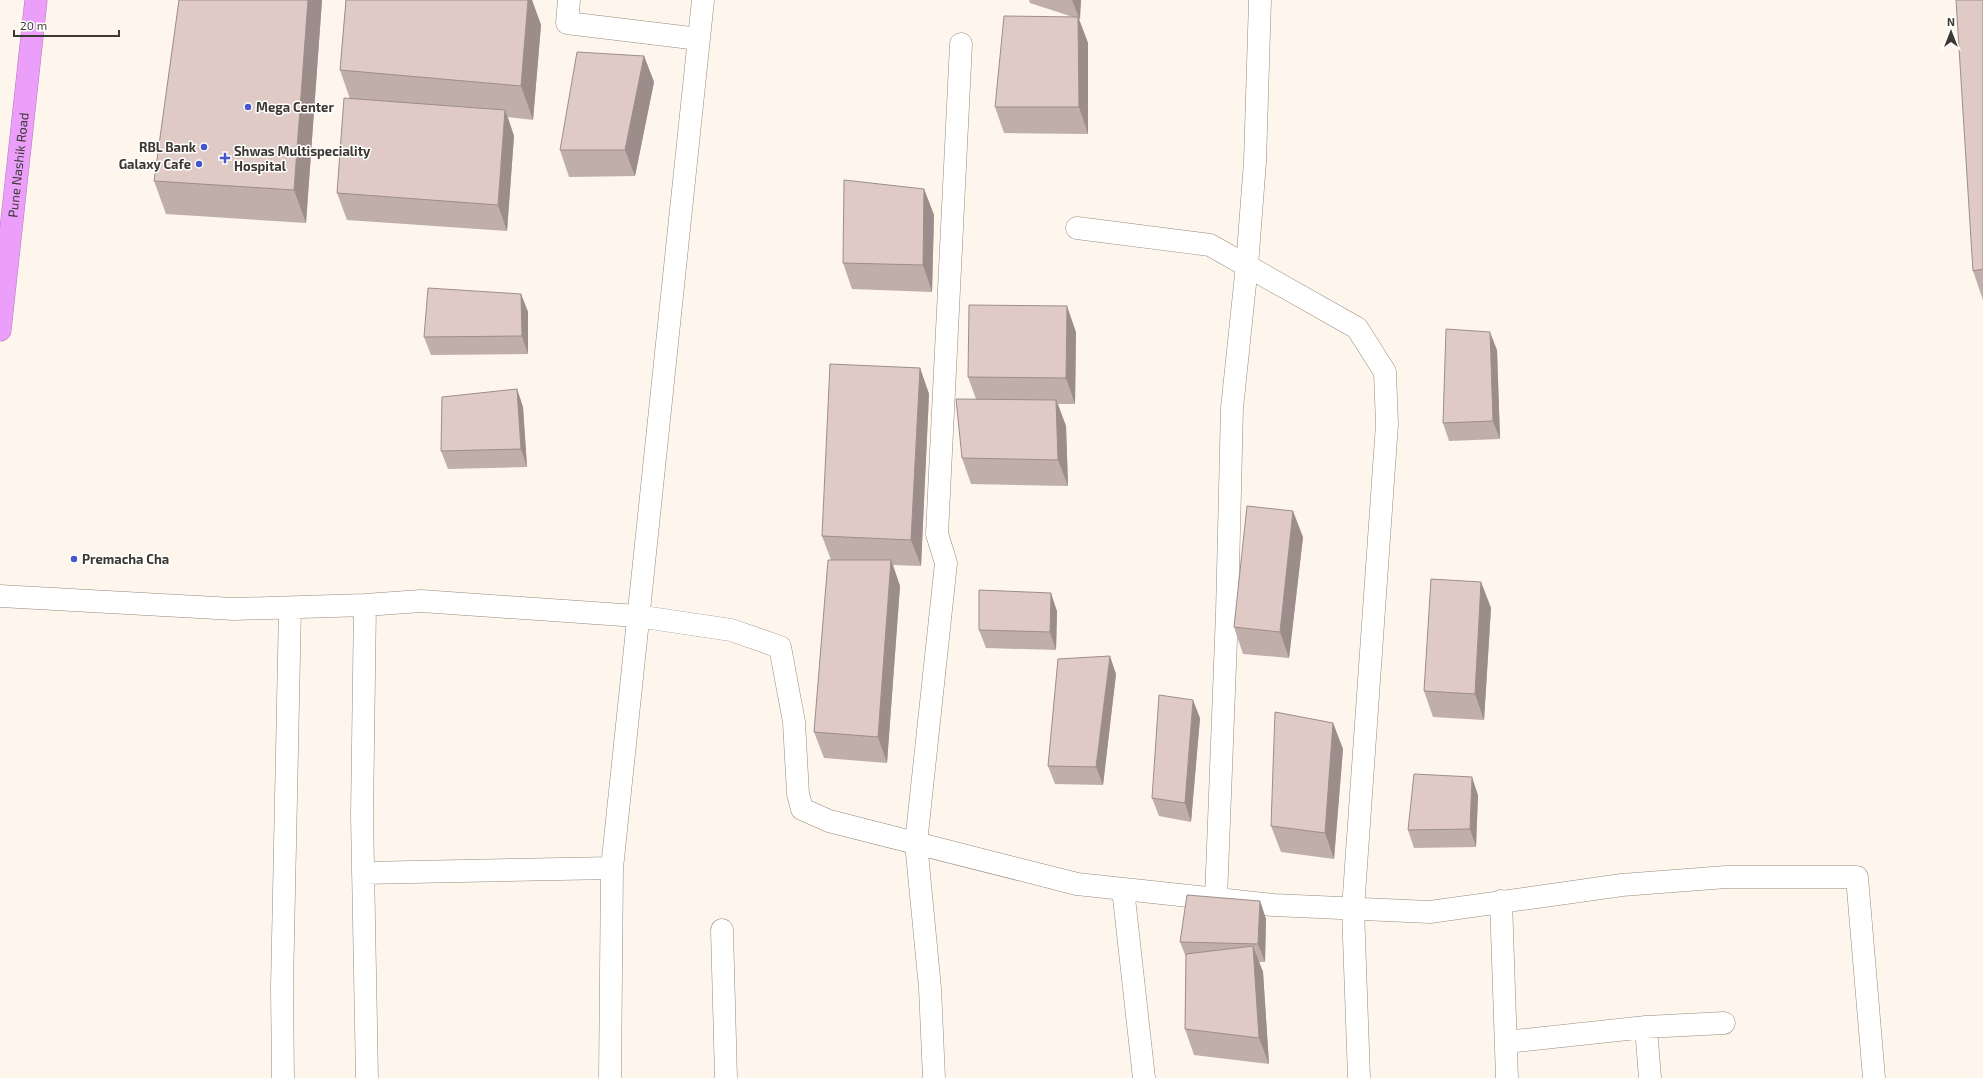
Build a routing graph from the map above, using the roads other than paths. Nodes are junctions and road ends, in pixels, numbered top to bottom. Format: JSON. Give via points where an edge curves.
{"nodes":[{"id":1,"x":36,"y":0,"type":"edge"},
{"id":2,"x":569,"y":0,"type":"edge"},
{"id":3,"x":703,"y":0,"type":"edge"},
{"id":4,"x":1260,"y":0,"type":"edge"},
{"id":5,"x":699,"y":39,"type":"junction"},
{"id":6,"x":961,"y":44,"type":"dead end"},
{"id":7,"x":1077,"y":228,"type":"dead end"},
{"id":8,"x":1247,"y":265,"type":"junction"},
{"id":9,"x":0,"y":330,"type":"edge"},
{"id":10,"x":0,"y":596,"type":"edge"},
{"id":11,"x":366,"y":605,"type":"junction"},
{"id":12,"x":290,"y":608,"type":"junction"},
{"id":13,"x":637,"y":616,"type":"junction"},
{"id":14,"x":916,"y":843,"type":"junction"},
{"id":15,"x":612,"y":868,"type":"junction"},
{"id":16,"x":363,"y":873,"type":"junction"},
{"id":17,"x":1123,"y":889,"type":"junction"},
{"id":18,"x":1216,"y":899,"type":"junction"},
{"id":19,"x":1501,"y":900,"type":"junction"},
{"id":20,"x":1353,"y":909,"type":"junction"},
{"id":21,"x":722,"y":930,"type":"dead end"},
{"id":22,"x":1724,"y":1022,"type":"dead end"},
{"id":23,"x":1646,"y":1027,"type":"junction"},
{"id":24,"x":1506,"y":1042,"type":"junction"},
{"id":25,"x":283,"y":1078,"type":"edge"},
{"id":26,"x":367,"y":1078,"type":"edge"},
{"id":27,"x":610,"y":1078,"type":"edge"},
{"id":28,"x":726,"y":1078,"type":"edge"},
{"id":29,"x":934,"y":1078,"type":"edge"},
{"id":30,"x":1144,"y":1078,"type":"edge"},
{"id":31,"x":1359,"y":1078,"type":"edge"},
{"id":32,"x":1508,"y":1078,"type":"edge"},
{"id":33,"x":1650,"y":1078,"type":"edge"},
{"id":34,"x":1874,"y":1078,"type":"edge"}],
"edges":[{"from":1,"to":9,"type":"highway","name":"Pune Nashik Road"},
{"from":2,"to":5,"type":"street","via":[[567,23]]},
{"from":3,"to":5,"type":"street"},
{"from":4,"to":8,"type":"street"},
{"from":5,"to":13,"type":"street"},
{"from":6,"to":14,"type":"street","via":[[937,534],[946,564]]},
{"from":7,"to":8,"type":"street","via":[[1210,245]]},
{"from":8,"to":18,"type":"street","via":[[1232,408]]},
{"from":8,"to":20,"type":"street","via":[[1358,328],[1385,372],[1387,424]]},
{"from":10,"to":12,"type":"street","via":[[234,609]]},
{"from":11,"to":12,"type":"street"},
{"from":11,"to":13,"type":"street","via":[[421,601]]},
{"from":11,"to":16,"type":"street"},
{"from":12,"to":25,"type":"street","via":[[282,987]]},
{"from":13,"to":14,"type":"street","via":[[731,630],[780,647],[794,722],[798,794],[802,809],[829,821]]},
{"from":13,"to":15,"type":"street"},
{"from":14,"to":17,"type":"street","via":[[1077,884]]},
{"from":14,"to":29,"type":"street","via":[[930,988]]},
{"from":15,"to":16,"type":"street"},
{"from":15,"to":27,"type":"street"},
{"from":16,"to":26,"type":"street"},
{"from":17,"to":18,"type":"street"},
{"from":17,"to":30,"type":"street"},
{"from":18,"to":20,"type":"street"},
{"from":19,"to":20,"type":"street","via":[[1430,912]]},
{"from":19,"to":24,"type":"street"},
{"from":19,"to":34,"type":"street","via":[[1622,885],[1726,877],[1857,877]]},
{"from":20,"to":31,"type":"street"},
{"from":21,"to":28,"type":"street"},
{"from":22,"to":23,"type":"street"},
{"from":23,"to":24,"type":"street"},
{"from":23,"to":33,"type":"street"},
{"from":24,"to":32,"type":"street"}]}
